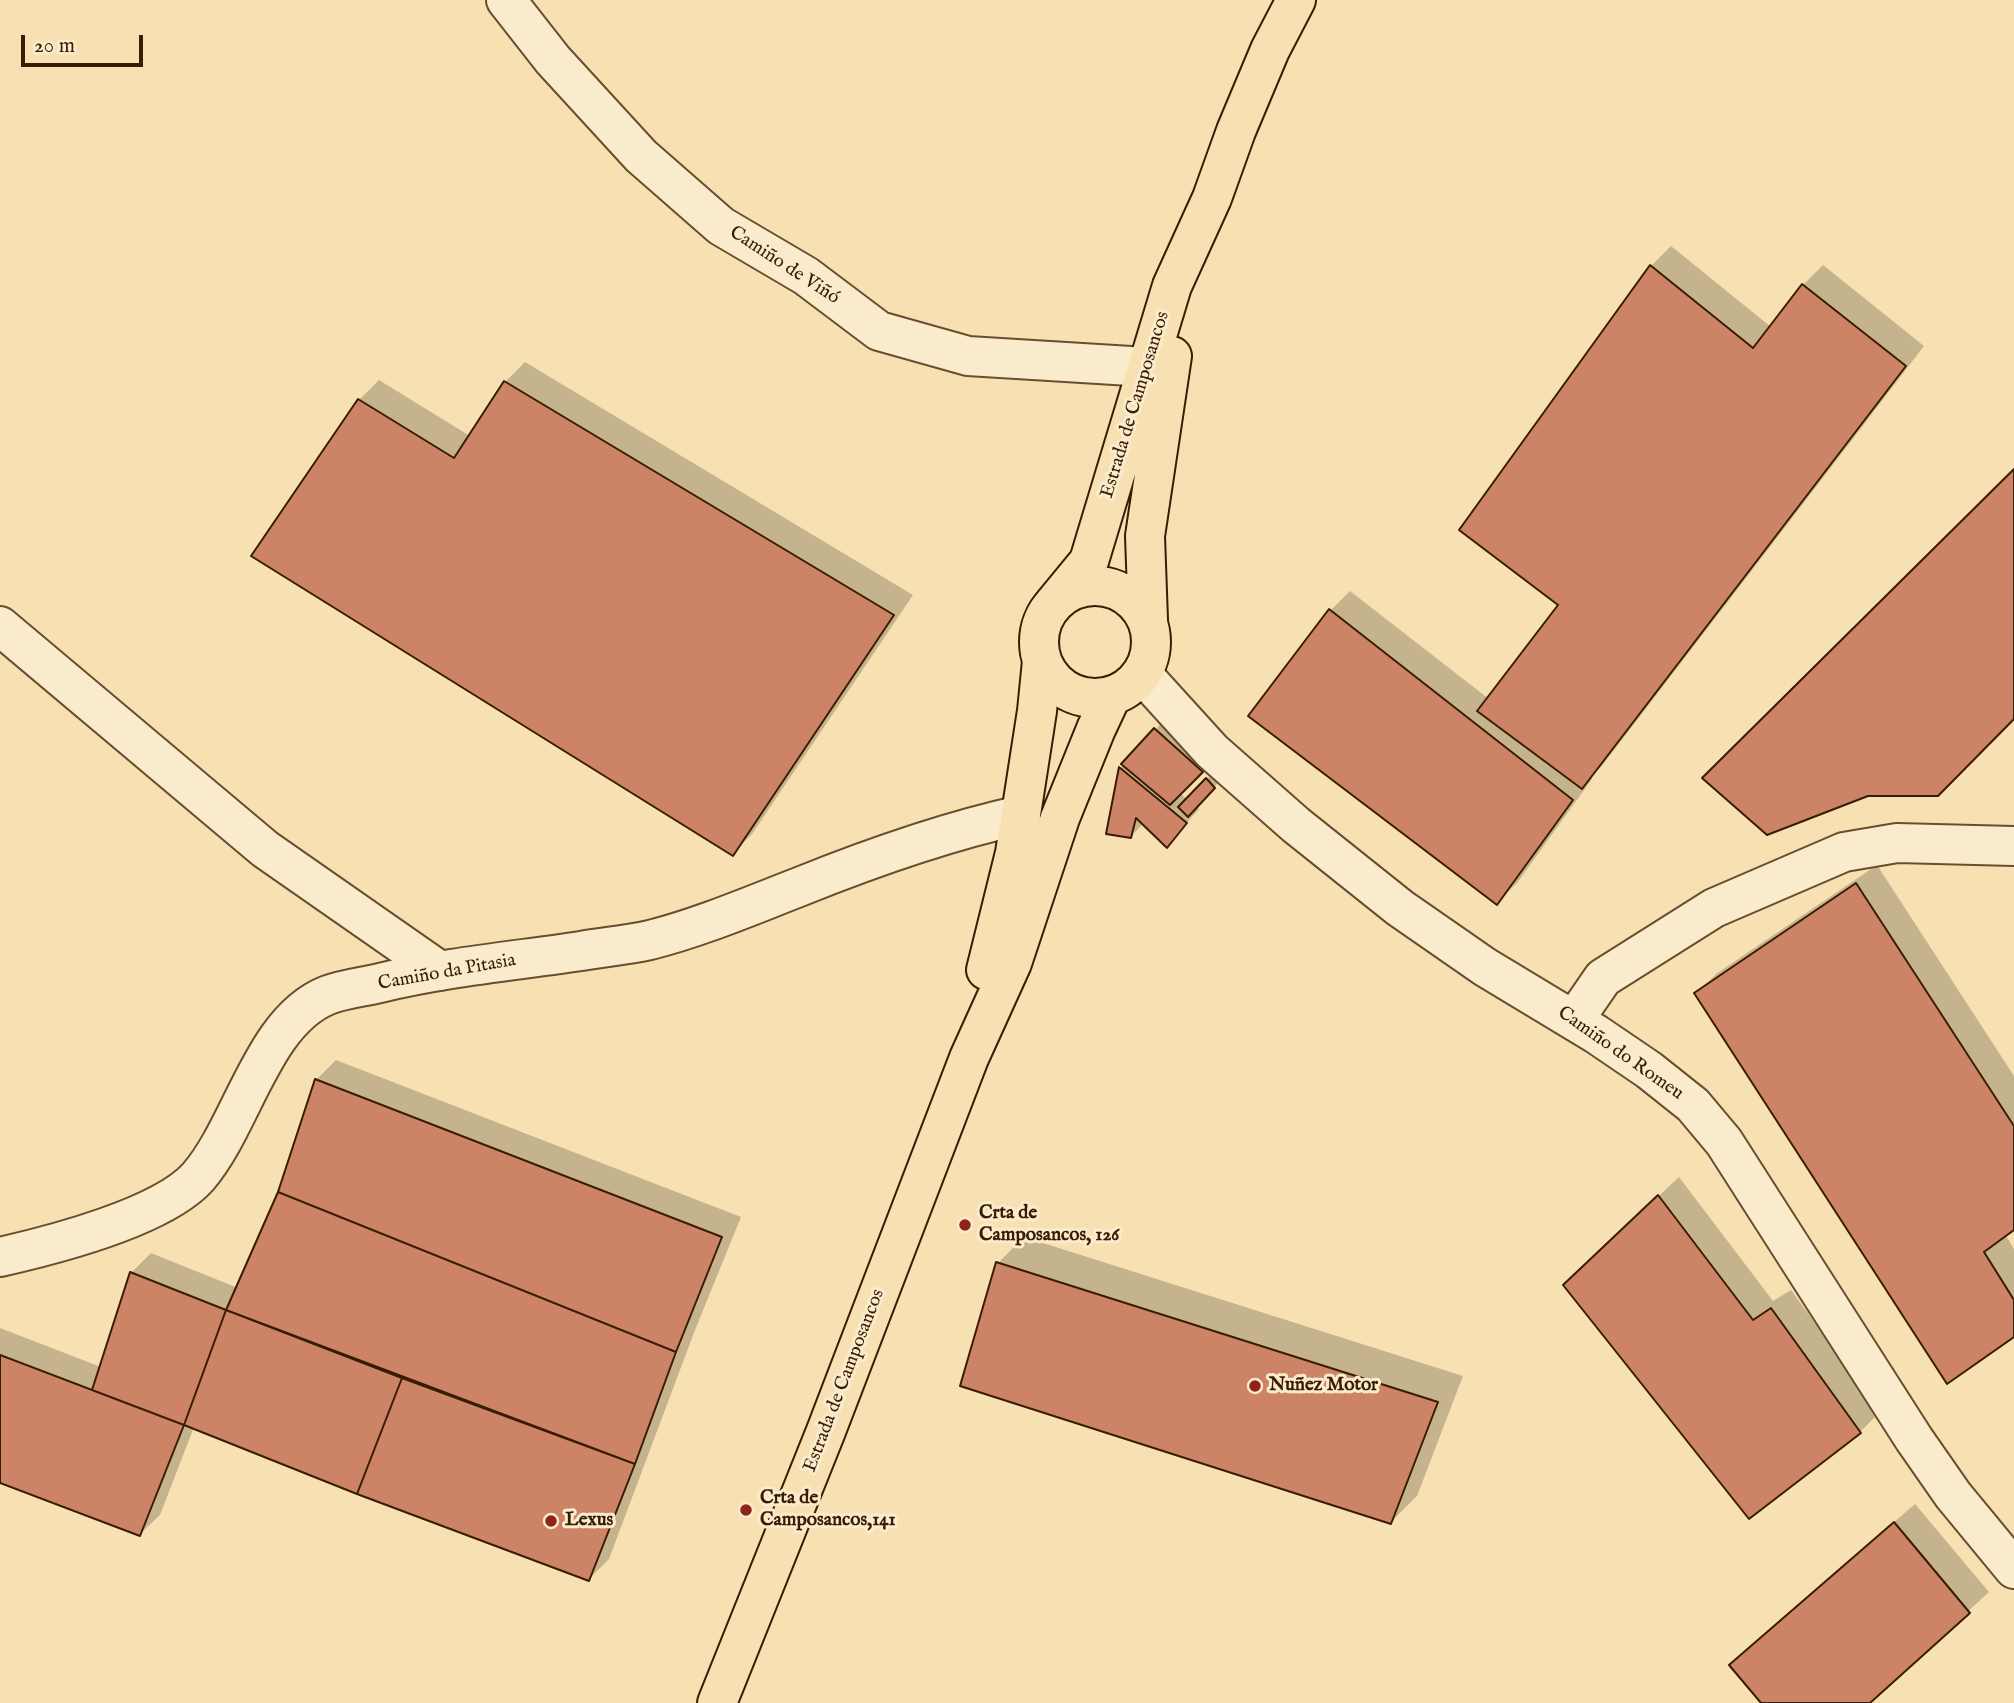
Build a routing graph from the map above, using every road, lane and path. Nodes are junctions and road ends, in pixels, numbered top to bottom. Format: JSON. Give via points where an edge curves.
{"nodes":[{"id":1,"x":506,"y":0,"type":"edge"},
{"id":2,"x":1296,"y":0,"type":"edge"},
{"id":3,"x":1212,"y":198,"type":"junction"},
{"id":4,"x":1147,"y":367,"type":"junction"},
{"id":5,"x":1052,"y":606,"type":"junction"},
{"id":6,"x":1148,"y":620,"type":"junction"},
{"id":7,"x":0,"y":626,"type":"edge"},
{"id":8,"x":1042,"y":661,"type":"junction"},
{"id":9,"x":1142,"y":674,"type":"junction"},
{"id":10,"x":1111,"y":697,"type":"junction"},
{"id":11,"x":1005,"y":818,"type":"junction"},
{"id":12,"x":2014,"y":846,"type":"edge"},
{"id":13,"x":440,"y":971,"type":"junction"},
{"id":14,"x":1574,"y":1020,"type":"junction"},
{"id":15,"x":969,"y":1058,"type":"junction"},
{"id":16,"x":0,"y":1257,"type":"edge"},
{"id":17,"x":2014,"y":1569,"type":"edge"},
{"id":18,"x":718,"y":1703,"type":"edge"}],
"edges":[{"from":1,"to":4,"type":"street","name":"Camiño de Viñó","via":[[553,60],[641,156],[721,226],[806,276],[879,331],[968,356]]},
{"from":2,"to":3,"type":"main road","name":"Estrada de Camposancos","via":[[1270,50]]},
{"from":3,"to":4,"type":"main road","name":"Estrada de Camposancos","via":[[1172,286]]},
{"from":3,"to":6,"type":"main road","name":"Estrada de Camposancos","via":[[1169,370],[1145,536]]},
{"from":4,"to":5,"type":"main road","name":"Estrada de Camposancos","via":[[1089,561]]},
{"from":5,"to":6,"type":"main road","via":[[1085,587],[1104,586],[1123,592]]},
{"from":5,"to":8,"type":"main road","name":"Estrada de Camposancos","via":[[1042,623]]},
{"from":6,"to":9,"type":"main road","name":"Estrada de Camposancos","via":[[1150,657]]},
{"from":7,"to":13,"type":"street","via":[[265,849]]},
{"from":8,"to":10,"type":"main road","via":[[1050,676],[1077,696]]},
{"from":8,"to":11,"type":"main road","name":"Estrada de Camposancos","via":[[1037,711]]},
{"from":9,"to":10,"type":"main road","name":"Estrada de Camposancos"},
{"from":9,"to":14,"type":"street","name":"Camiño do Romeu","via":[[1212,751],[1296,825],[1400,908],[1485,967]]},
{"from":10,"to":15,"type":"main road","name":"Estrada de Camposancos","via":[[1060,818],[1012,963]]},
{"from":11,"to":13,"type":"street","name":"Camiño da Pitasia","via":[[895,850],[649,940]]},
{"from":11,"to":15,"type":"main road","name":"Estrada de Camposancos","via":[[1015,853]]},
{"from":12,"to":14,"type":"street","via":[[1897,843],[1844,852],[1714,908],[1603,978]]},
{"from":13,"to":16,"type":"street","name":"Camiño da Pitasia","via":[[328,995],[305,1008],[281,1032],[212,1158],[196,1179],[171,1198],[143,1214]]},
{"from":14,"to":17,"type":"street","name":"Camiño do Romeu","via":[[1693,1105],[1724,1142],[1914,1439]]},
{"from":15,"to":18,"type":"main road","name":"Estrada de Camposancos"}]}
